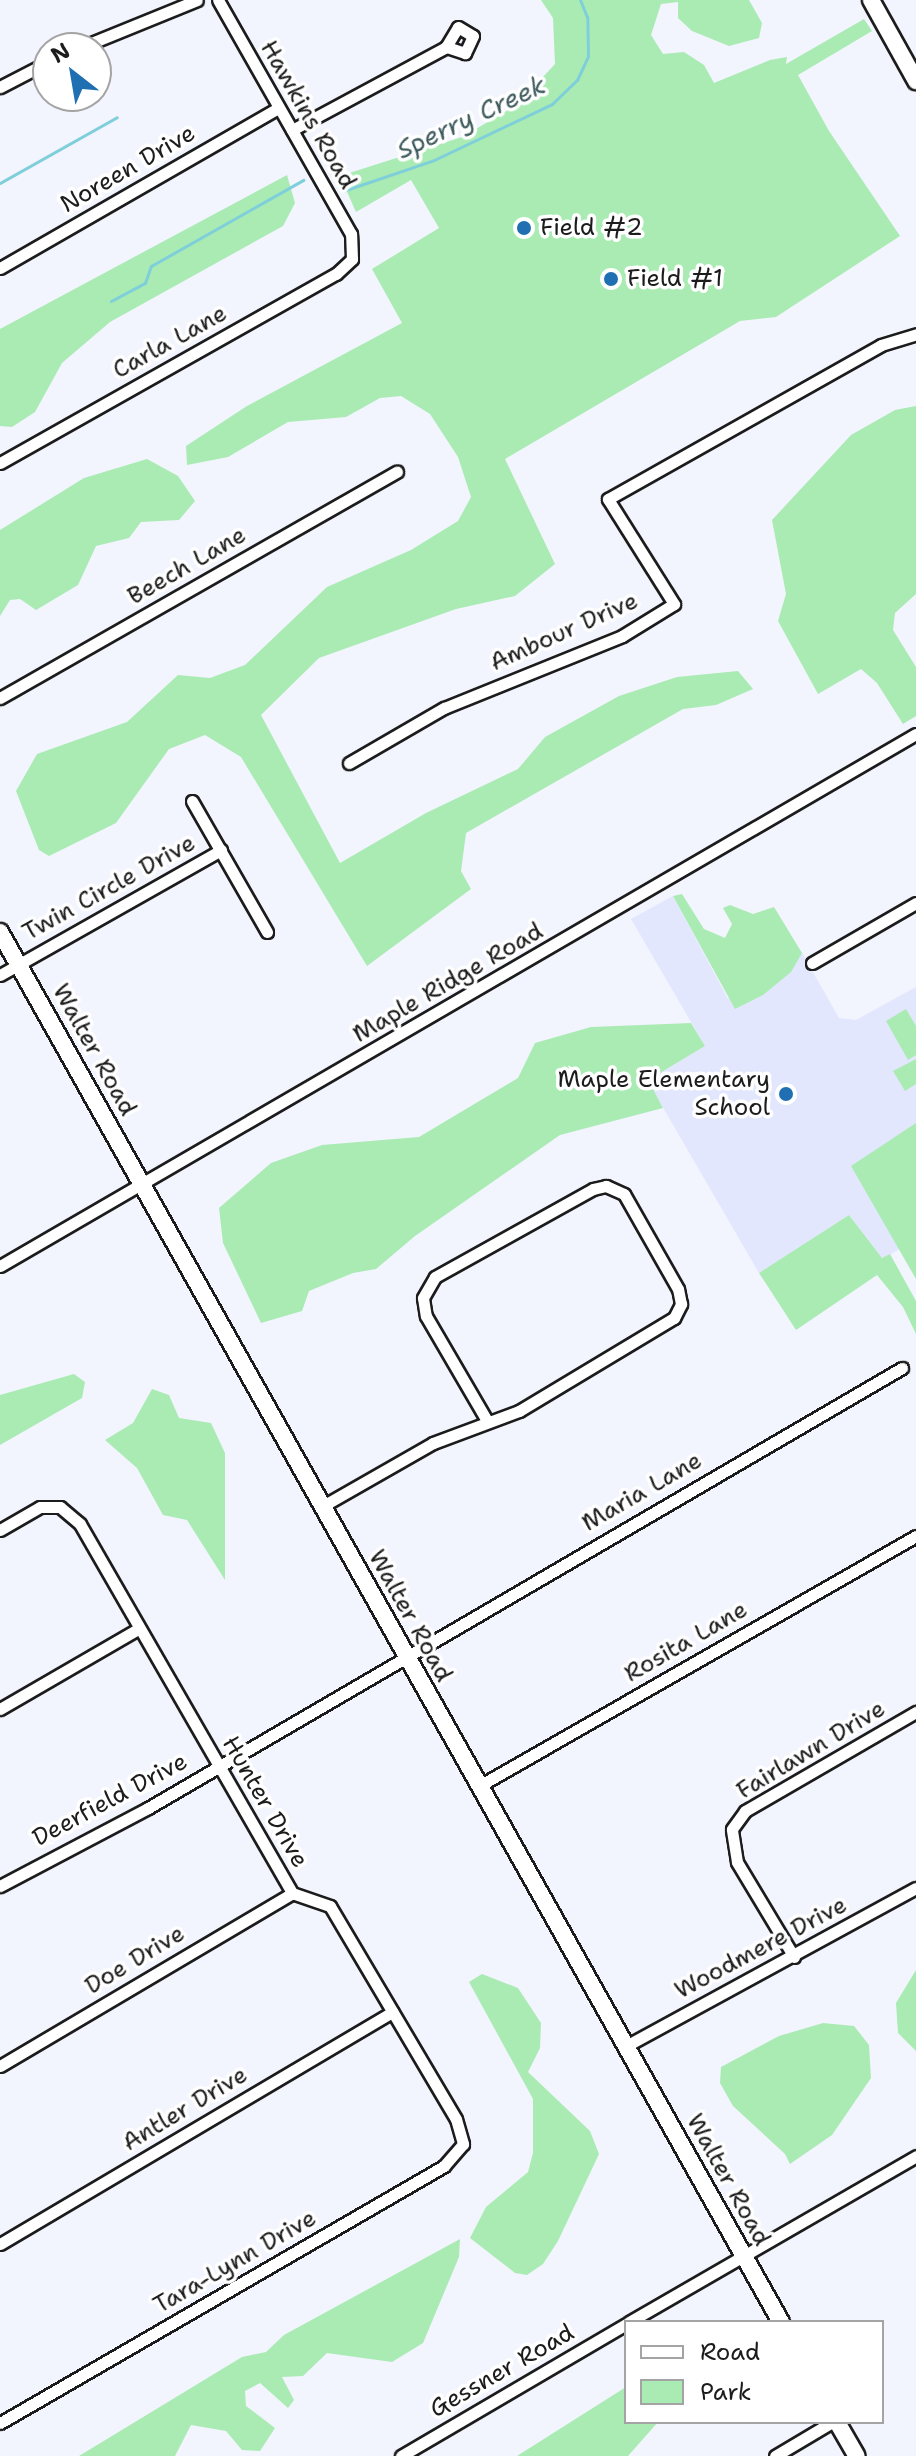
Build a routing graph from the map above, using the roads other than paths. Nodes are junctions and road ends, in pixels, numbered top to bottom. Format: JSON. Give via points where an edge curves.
{"nodes":[{"id":1,"x":197,"y":0,"type":"edge"},
{"id":2,"x":218,"y":0,"type":"edge"},
{"id":3,"x":871,"y":0,"type":"edge"},
{"id":4,"x":112,"y":35,"type":"edge"},
{"id":5,"x":446,"y":47,"type":"dead end"},
{"id":6,"x":32,"y":70,"type":"edge"},
{"id":7,"x":916,"y":81,"type":"edge"},
{"id":8,"x":0,"y":87,"type":"edge"},
{"id":9,"x":278,"y":108,"type":"junction"},
{"id":10,"x":292,"y":130,"type":"junction"},
{"id":11,"x":355,"y":253,"type":"joint"},
{"id":12,"x":0,"y":268,"type":"edge"},
{"id":13,"x":916,"y":334,"type":"edge"},
{"id":14,"x":0,"y":463,"type":"edge"},
{"id":15,"x":397,"y":472,"type":"dead end"},
{"id":16,"x":0,"y":698,"type":"edge"},
{"id":17,"x":916,"y":734,"type":"edge"},
{"id":18,"x":349,"y":763,"type":"dead end"},
{"id":19,"x":192,"y":801,"type":"dead end"},
{"id":20,"x":221,"y":850,"type":"junction"},
{"id":21,"x":916,"y":903,"type":"edge"},
{"id":22,"x":0,"y":932,"type":"edge"},
{"id":23,"x":267,"y":932,"type":"dead end"},
{"id":24,"x":812,"y":963,"type":"dead end"},
{"id":25,"x":18,"y":964,"type":"junction"},
{"id":26,"x":0,"y":975,"type":"edge"},
{"id":27,"x":142,"y":1185,"type":"junction"},
{"id":28,"x":0,"y":1266,"type":"edge"},
{"id":29,"x":902,"y":1368,"type":"dead end"},
{"id":30,"x":486,"y":1419,"type":"junction"},
{"id":31,"x":321,"y":1507,"type":"junction"},
{"id":32,"x":0,"y":1530,"type":"edge"},
{"id":33,"x":916,"y":1536,"type":"edge"},
{"id":34,"x":138,"y":1629,"type":"junction"},
{"id":35,"x":405,"y":1655,"type":"junction"},
{"id":36,"x":0,"y":1709,"type":"edge"},
{"id":37,"x":916,"y":1712,"type":"edge"},
{"id":38,"x":218,"y":1766,"type":"junction"},
{"id":39,"x":479,"y":1786,"type":"junction"},
{"id":40,"x":0,"y":1886,"type":"edge"},
{"id":41,"x":916,"y":1888,"type":"edge"},
{"id":42,"x":292,"y":1893,"type":"junction"},
{"id":43,"x":794,"y":1957,"type":"junction"},
{"id":44,"x":392,"y":2012,"type":"junction"},
{"id":45,"x":626,"y":2046,"type":"junction"},
{"id":46,"x":0,"y":2066,"type":"edge"},
{"id":47,"x":456,"y":2119,"type":"joint"},
{"id":48,"x":916,"y":2156,"type":"edge"},
{"id":49,"x":0,"y":2244,"type":"edge"},
{"id":50,"x":743,"y":2256,"type":"junction"},
{"id":51,"x":633,"y":2320,"type":"edge"},
{"id":52,"x":780,"y":2320,"type":"edge"},
{"id":53,"x":624,"y":2325,"type":"edge"},
{"id":54,"x":0,"y":2423,"type":"edge"},
{"id":55,"x":831,"y":2424,"type":"edge"},
{"id":56,"x":836,"y":2424,"type":"edge"},
{"id":57,"x":401,"y":2456,"type":"edge"},
{"id":58,"x":775,"y":2456,"type":"edge"},
{"id":59,"x":857,"y":2456,"type":"edge"}],
"edges":[{"from":1,"to":4,"type":"street"},
{"from":2,"to":9,"type":"street","name":"Hawkins Road"},
{"from":3,"to":7,"type":"street"},
{"from":5,"to":10,"type":"street"},
{"from":6,"to":8,"type":"street"},
{"from":9,"to":10,"type":"street","name":"Hawkins Road"},
{"from":9,"to":12,"type":"street","name":"Noreen Drive"},
{"from":10,"to":11,"type":"street","name":"Hawkins Road","via":[[351,234]]},
{"from":11,"to":14,"type":"street","name":"Carla Lane","via":[[336,274]]},
{"from":13,"to":18,"type":"street","name":"Ambour Drive","via":[[881,345],[608,499],[674,604],[622,636],[444,708]]},
{"from":15,"to":16,"type":"street","name":"Beech Lane"},
{"from":17,"to":27,"type":"street","name":"Maple Ridge Road"},
{"from":19,"to":20,"type":"street","name":"Twin Circle Drive"},
{"from":20,"to":23,"type":"street","name":"Twin Circle Drive"},
{"from":20,"to":25,"type":"street","name":"Twin Circle Drive"},
{"from":21,"to":24,"type":"street"},
{"from":22,"to":25,"type":"street","name":"Walter Road"},
{"from":25,"to":26,"type":"street","name":"Twin Circle Drive"},
{"from":25,"to":27,"type":"street","name":"Walter Road"},
{"from":27,"to":28,"type":"street","name":"Maple Ridge Road"},
{"from":27,"to":31,"type":"street","name":"Walter Road"},
{"from":29,"to":35,"type":"street","name":"Maria Lane"},
{"from":30,"to":30,"type":"street","via":[[426,1316],[423,1298],[435,1277],[593,1189],[606,1186],[624,1194],[678,1289],[681,1304],[674,1318],[519,1411]]},
{"from":30,"to":31,"type":"street"},
{"from":31,"to":35,"type":"street","name":"Walter Road"},
{"from":32,"to":34,"type":"street","name":"Hunter Drive","via":[[40,1507],[60,1507],[80,1524]]},
{"from":33,"to":39,"type":"street","name":"Rosita Lane"},
{"from":34,"to":36,"type":"street"},
{"from":34,"to":38,"type":"street","name":"Hunter Drive"},
{"from":35,"to":38,"type":"street","name":"Deerfield Drive"},
{"from":35,"to":39,"type":"street","name":"Walter Road"},
{"from":37,"to":43,"type":"street","name":"Fairlawn Drive","via":[[745,1811],[732,1829],[737,1862]]},
{"from":38,"to":40,"type":"street","name":"Deerfield Drive"},
{"from":38,"to":42,"type":"street","name":"Hunter Drive"},
{"from":39,"to":45,"type":"street","name":"Walter Road"},
{"from":41,"to":43,"type":"street","name":"Woodmere Drive"},
{"from":42,"to":44,"type":"street","name":"Hunter Drive","via":[[330,1906]]},
{"from":42,"to":46,"type":"street","name":"Doe Drive"},
{"from":43,"to":45,"type":"street","name":"Woodmere Drive"},
{"from":44,"to":47,"type":"street","name":"Hunter Drive"},
{"from":44,"to":49,"type":"street","name":"Antler Drive"},
{"from":45,"to":50,"type":"street","name":"Walter Road"},
{"from":47,"to":54,"type":"street","name":"Tara-Lynn Drive","via":[[463,2144],[444,2166]]},
{"from":48,"to":50,"type":"street","name":"Gessner Road"},
{"from":50,"to":51,"type":"street","name":"Gessner Road"},
{"from":50,"to":52,"type":"street","name":"Walter Road"},
{"from":53,"to":57,"type":"street","name":"Gessner Road"},
{"from":55,"to":58,"type":"street"},
{"from":56,"to":59,"type":"street"}]}
